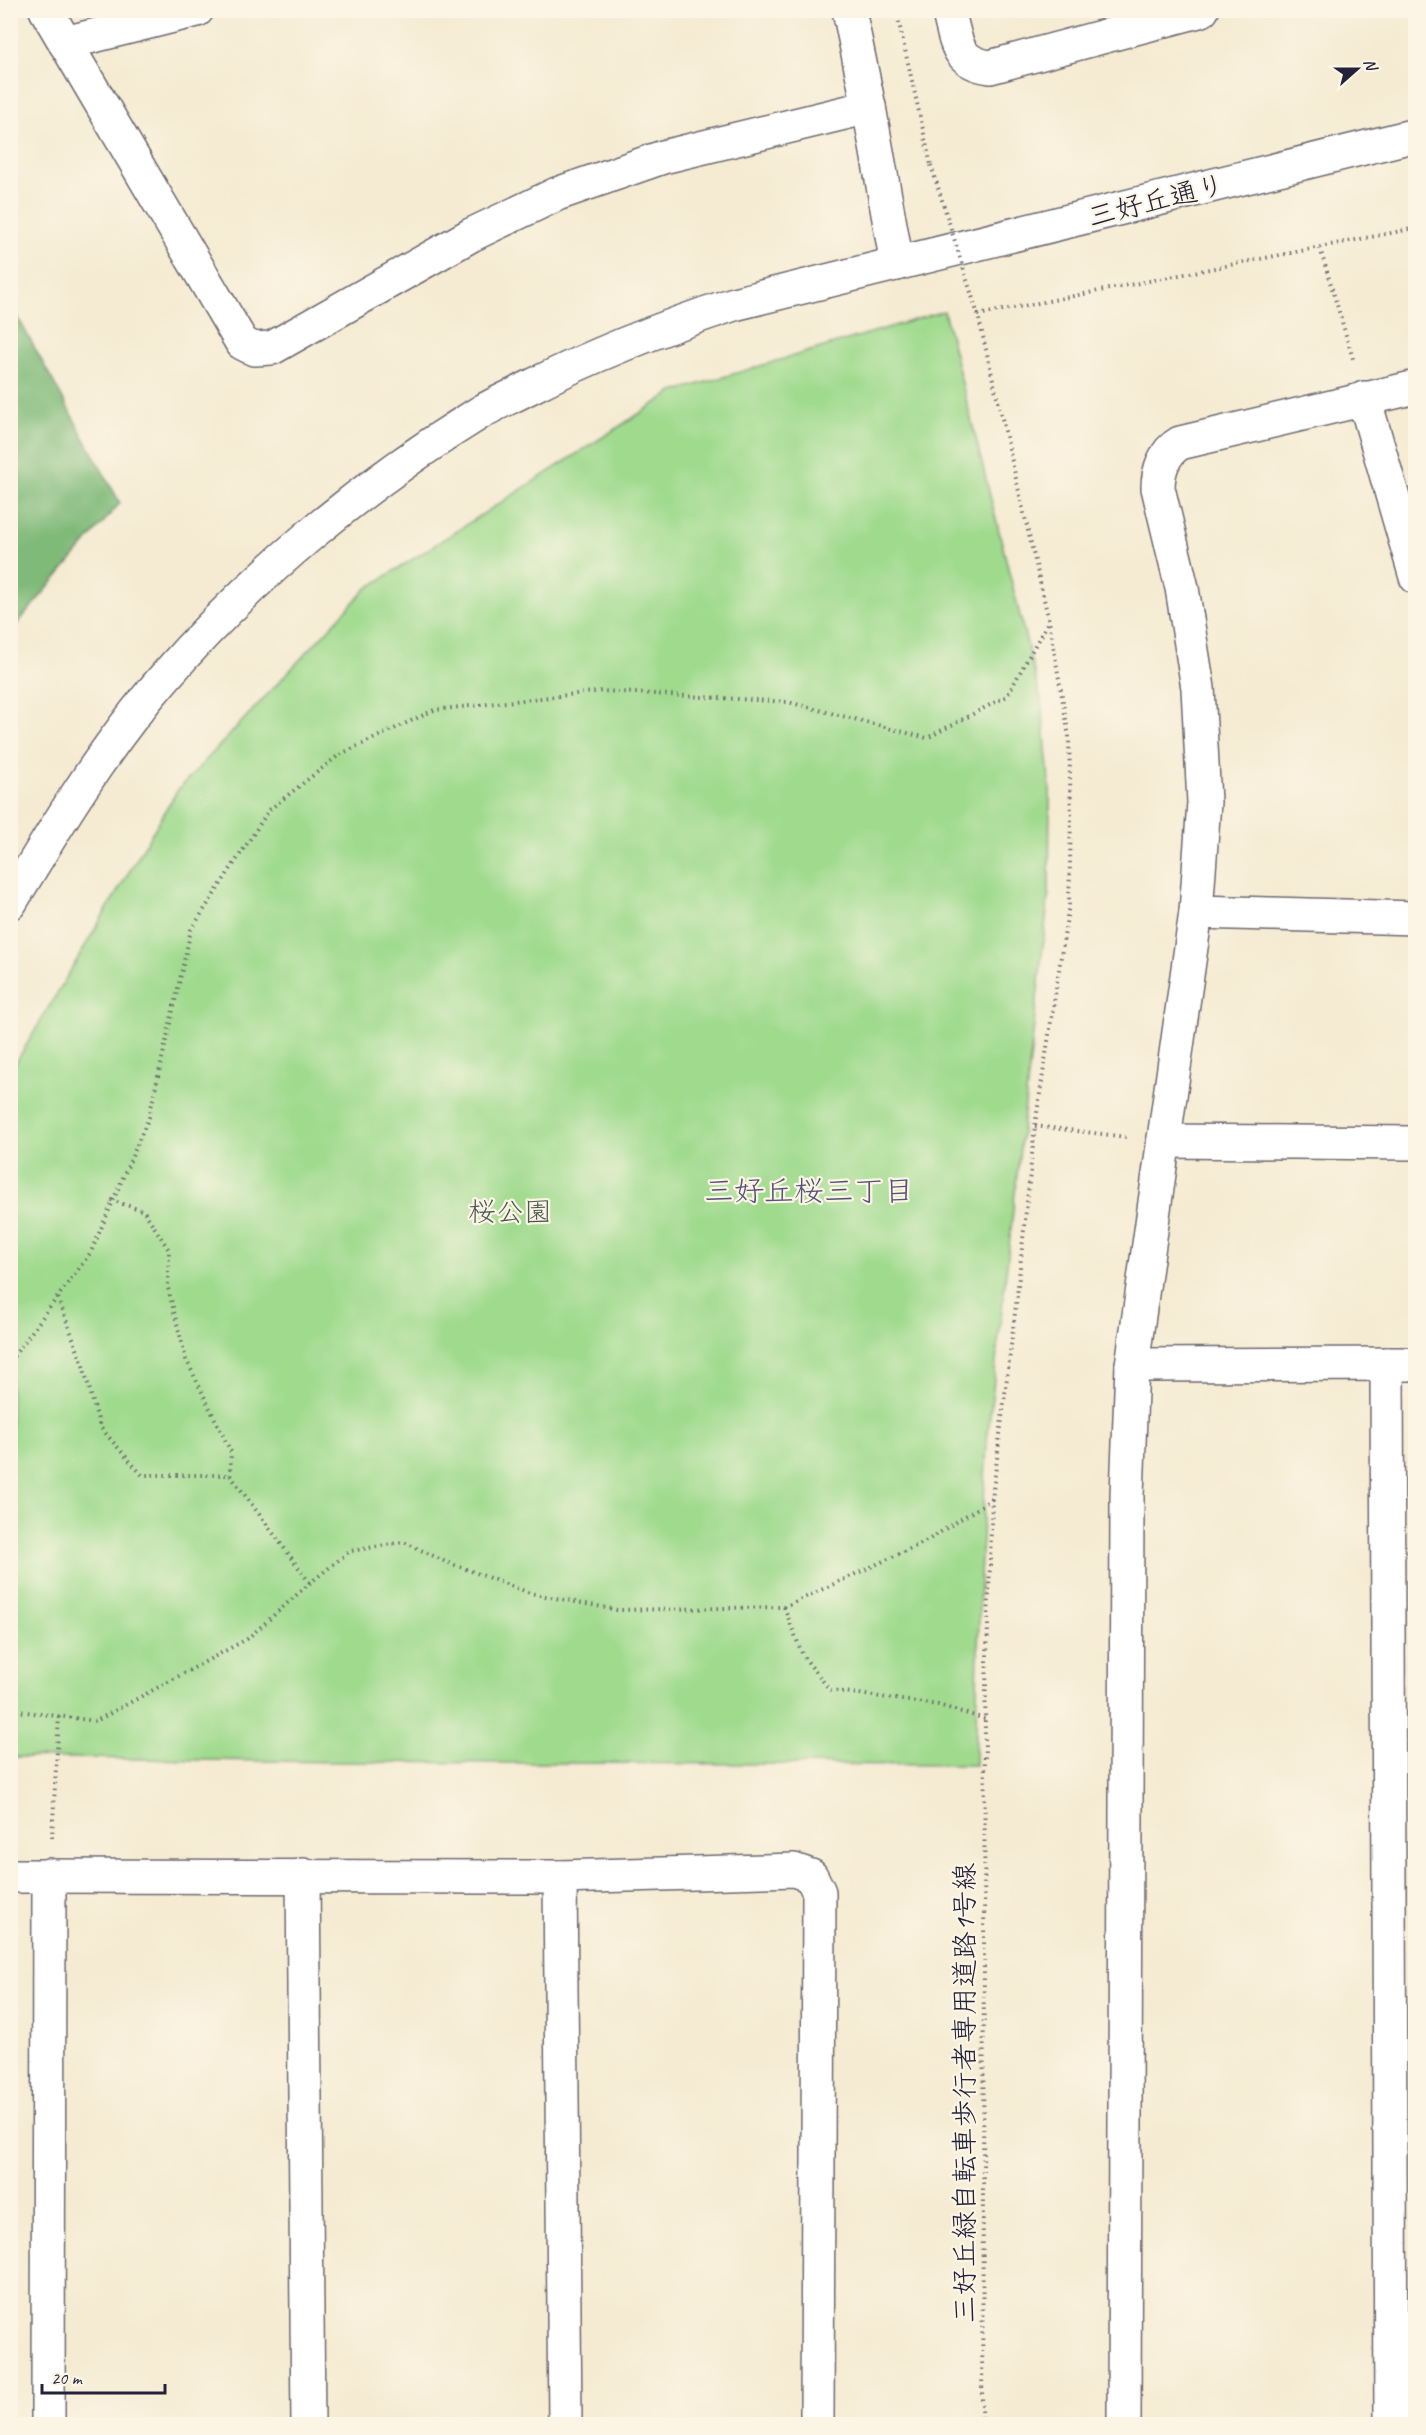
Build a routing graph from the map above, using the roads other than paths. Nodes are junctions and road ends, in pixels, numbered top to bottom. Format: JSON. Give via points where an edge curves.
{"nodes":[{"id":1,"x":46,"y":10,"type":"edge"},
{"id":2,"x":196,"y":10,"type":"edge"},
{"id":3,"x":849,"y":10,"type":"edge"},
{"id":4,"x":948,"y":10,"type":"edge"},
{"id":5,"x":1202,"y":10,"type":"edge"},
{"id":6,"x":65,"y":43,"type":"junction"},
{"id":7,"x":869,"y":106,"type":"junction"},
{"id":8,"x":1416,"y":135,"type":"edge"},
{"id":9,"x":897,"y":264,"type":"junction"},
{"id":10,"x":1416,"y":387,"type":"edge"},
{"id":11,"x":1364,"y":398,"type":"junction"},
{"id":12,"x":1416,"y":577,"type":"edge"},
{"id":13,"x":10,"y":903,"type":"edge"},
{"id":14,"x":1196,"y":912,"type":"junction"},
{"id":15,"x":1416,"y":918,"type":"edge"},
{"id":16,"x":1164,"y":1141,"type":"junction"},
{"id":17,"x":1416,"y":1143,"type":"edge"},
{"id":18,"x":1401,"y":1364,"type":"edge"},
{"id":19,"x":1132,"y":1365,"type":"junction"},
{"id":20,"x":50,"y":1875,"type":"junction"},
{"id":21,"x":303,"y":1875,"type":"junction"},
{"id":22,"x":10,"y":1876,"type":"edge"},
{"id":23,"x":560,"y":1877,"type":"junction"},
{"id":24,"x":48,"y":2424,"type":"edge"},
{"id":25,"x":308,"y":2424,"type":"edge"},
{"id":26,"x":564,"y":2424,"type":"edge"},
{"id":27,"x":817,"y":2424,"type":"edge"},
{"id":28,"x":1124,"y":2424,"type":"edge"},
{"id":29,"x":1390,"y":2424,"type":"edge"}],
"edges":[{"from":1,"to":6,"type":"street"},
{"from":2,"to":6,"type":"street"},
{"from":3,"to":7,"type":"street"},
{"from":4,"to":5,"type":"street","via":[[960,52],[973,65],[990,67]]},
{"from":6,"to":7,"type":"street","via":[[242,343],[254,350],[272,348],[471,235],[557,195],[663,158]]},
{"from":7,"to":9,"type":"street"},
{"from":8,"to":9,"type":"street","name":"三好丘通り"},
{"from":9,"to":13,"type":"street","name":"三好丘通り","via":[[734,304],[572,365],[482,411],[390,472],[265,576],[163,679],[52,831]]},
{"from":10,"to":11,"type":"street"},
{"from":11,"to":12,"type":"street"},
{"from":11,"to":14,"type":"street","via":[[1180,443],[1169,452],[1158,474],[1198,688],[1204,802]]},
{"from":14,"to":15,"type":"street"},
{"from":14,"to":16,"type":"street"},
{"from":16,"to":17,"type":"street"},
{"from":16,"to":19,"type":"street"},
{"from":18,"to":19,"type":"street"},
{"from":18,"to":29,"type":"street"},
{"from":19,"to":28,"type":"street","via":[[1127,1495]]},
{"from":20,"to":21,"type":"street"},
{"from":20,"to":22,"type":"street"},
{"from":20,"to":24,"type":"street"},
{"from":21,"to":23,"type":"street"},
{"from":21,"to":25,"type":"street"},
{"from":23,"to":26,"type":"street"},
{"from":23,"to":27,"type":"street","via":[[794,1870],[811,1876],[819,1892]]}]}
